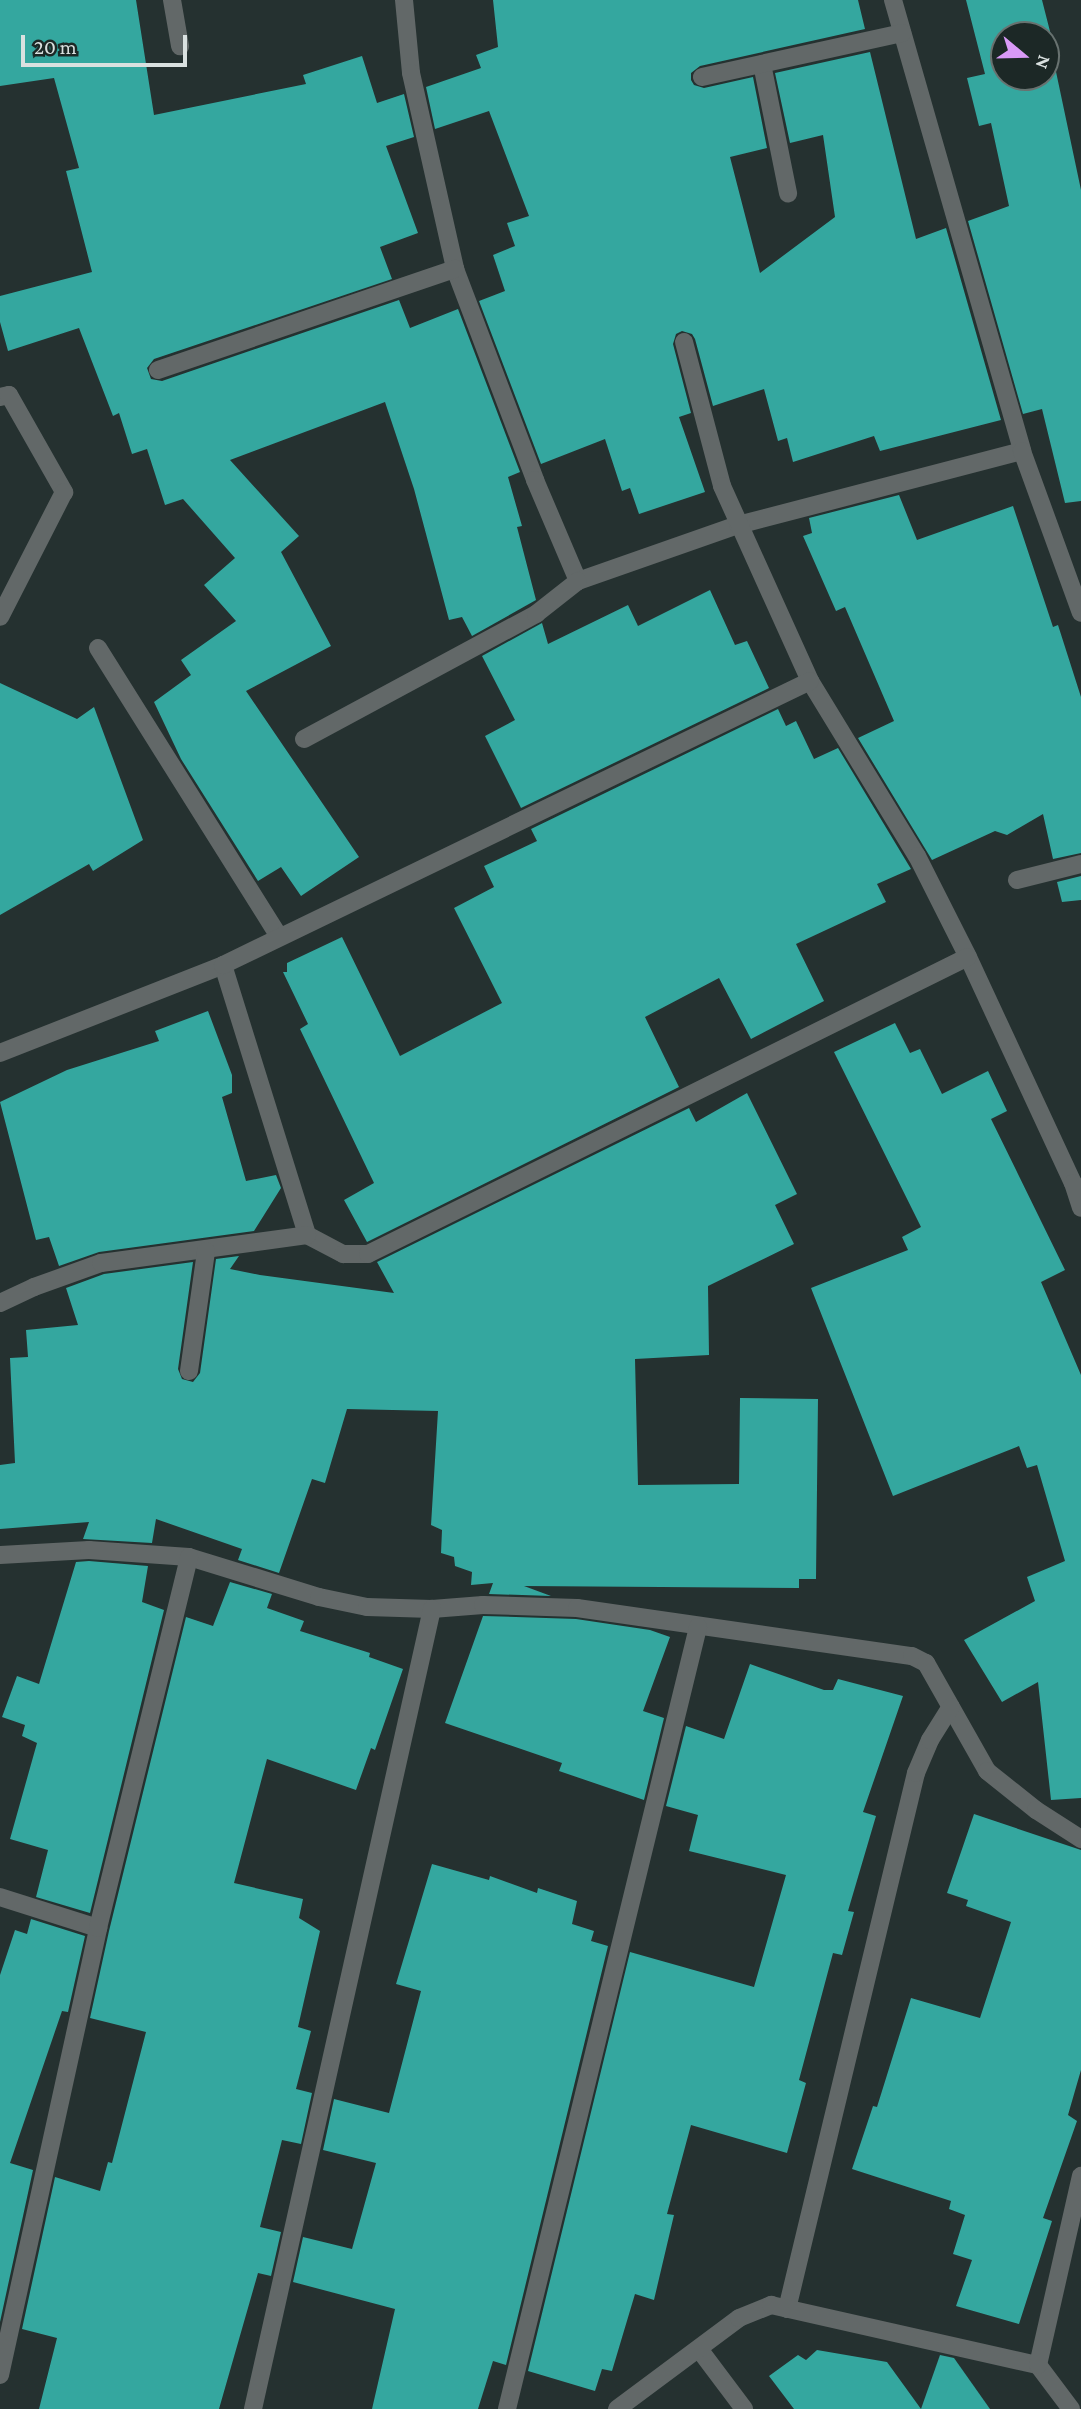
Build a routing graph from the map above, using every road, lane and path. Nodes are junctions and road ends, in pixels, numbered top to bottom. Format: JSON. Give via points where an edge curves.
{"nodes":[{"id":1,"x":172,"y":0,"type":"edge"},
{"id":2,"x":404,"y":0,"type":"edge"},
{"id":3,"x":893,"y":0,"type":"edge"},
{"id":4,"x":902,"y":33,"type":"junction"},
{"id":5,"x":180,"y":46,"type":"dead end"},
{"id":6,"x":762,"y":64,"type":"junction"},
{"id":7,"x":702,"y":77,"type":"dead end"},
{"id":8,"x":788,"y":193,"type":"dead end"},
{"id":9,"x":455,"y":269,"type":"junction"},
{"id":10,"x":684,"y":342,"type":"dead end"},
{"id":11,"x":158,"y":370,"type":"dead end"},
{"id":12,"x":0,"y":397,"type":"edge"},
{"id":13,"x":1021,"y":451,"type":"junction"},
{"id":14,"x":738,"y":525,"type":"junction"},
{"id":15,"x":578,"y":581,"type":"junction"},
{"id":16,"x":1081,"y":613,"type":"edge"},
{"id":17,"x":0,"y":617,"type":"edge"},
{"id":18,"x":98,"y":648,"type":"dead end"},
{"id":19,"x":810,"y":681,"type":"junction"},
{"id":20,"x":304,"y":740,"type":"dead end"},
{"id":21,"x":1081,"y":864,"type":"edge"},
{"id":22,"x":1017,"y":880,"type":"dead end"},
{"id":23,"x":279,"y":937,"type":"junction"},
{"id":24,"x":968,"y":957,"type":"junction"},
{"id":25,"x":223,"y":965,"type":"junction"},
{"id":26,"x":0,"y":1053,"type":"edge"},
{"id":27,"x":1081,"y":1208,"type":"edge"},
{"id":28,"x":307,"y":1235,"type":"junction"},
{"id":29,"x":206,"y":1251,"type":"junction"},
{"id":30,"x":0,"y":1303,"type":"edge"},
{"id":31,"x":189,"y":1371,"type":"dead end"},
{"id":32,"x":0,"y":1555,"type":"edge"},
{"id":33,"x":189,"y":1557,"type":"junction"},
{"id":34,"x":432,"y":1609,"type":"junction"},
{"id":35,"x":698,"y":1627,"type":"junction"},
{"id":36,"x":951,"y":1707,"type":"junction"},
{"id":37,"x":1081,"y":1839,"type":"edge"},
{"id":38,"x":0,"y":1897,"type":"edge"},
{"id":39,"x":98,"y":1928,"type":"junction"},
{"id":40,"x":1081,"y":2176,"type":"edge"},
{"id":41,"x":787,"y":2309,"type":"junction"},
{"id":42,"x":699,"y":2349,"type":"junction"},
{"id":43,"x":1038,"y":2365,"type":"junction"},
{"id":44,"x":0,"y":2375,"type":"edge"},
{"id":45,"x":253,"y":2409,"type":"edge"},
{"id":46,"x":507,"y":2409,"type":"edge"},
{"id":47,"x":617,"y":2409,"type":"edge"},
{"id":48,"x":744,"y":2409,"type":"edge"},
{"id":49,"x":1071,"y":2409,"type":"edge"}],
"edges":[{"from":1,"to":5,"type":"street"},
{"from":2,"to":9,"type":"street","via":[[411,73]]},
{"from":3,"to":4,"type":"street"},
{"from":4,"to":6,"type":"street"},
{"from":4,"to":13,"type":"street"},
{"from":6,"to":7,"type":"street"},
{"from":6,"to":8,"type":"street"},
{"from":9,"to":11,"type":"street"},
{"from":9,"to":15,"type":"street"},
{"from":10,"to":14,"type":"street","via":[[722,486]]},
{"from":12,"to":17,"type":"street","via":[[9,395],[64,492]]},
{"from":13,"to":14,"type":"street"},
{"from":13,"to":16,"type":"street"},
{"from":14,"to":15,"type":"street"},
{"from":14,"to":19,"type":"street"},
{"from":15,"to":20,"type":"street","via":[[536,614]]},
{"from":18,"to":23,"type":"street"},
{"from":19,"to":23,"type":"street"},
{"from":19,"to":24,"type":"street","via":[[917,856]]},
{"from":21,"to":22,"type":"street"},
{"from":23,"to":25,"type":"street"},
{"from":24,"to":27,"type":"street"},
{"from":24,"to":28,"type":"street","via":[[368,1254],[343,1254]]},
{"from":25,"to":26,"type":"street"},
{"from":25,"to":28,"type":"street"},
{"from":28,"to":29,"type":"street"},
{"from":29,"to":30,"type":"street","via":[[102,1263]]},
{"from":29,"to":31,"type":"street"},
{"from":32,"to":33,"type":"street","via":[[89,1550]]},
{"from":33,"to":34,"type":"street","via":[[319,1597],[367,1607]]},
{"from":33,"to":39,"type":"street"},
{"from":34,"to":35,"type":"street","via":[[483,1605],[577,1608]]},
{"from":34,"to":45,"type":"street"},
{"from":35,"to":36,"type":"street","via":[[912,1656],[926,1663]]},
{"from":35,"to":46,"type":"street"},
{"from":36,"to":37,"type":"street","via":[[987,1771]]},
{"from":36,"to":41,"type":"street","via":[[916,1773]]},
{"from":38,"to":39,"type":"street"},
{"from":39,"to":44,"type":"street"},
{"from":40,"to":43,"type":"street"},
{"from":41,"to":42,"type":"street","via":[[771,2305],[739,2318]]},
{"from":41,"to":43,"type":"street"},
{"from":42,"to":47,"type":"street"},
{"from":42,"to":48,"type":"street"},
{"from":43,"to":49,"type":"street"}]}
